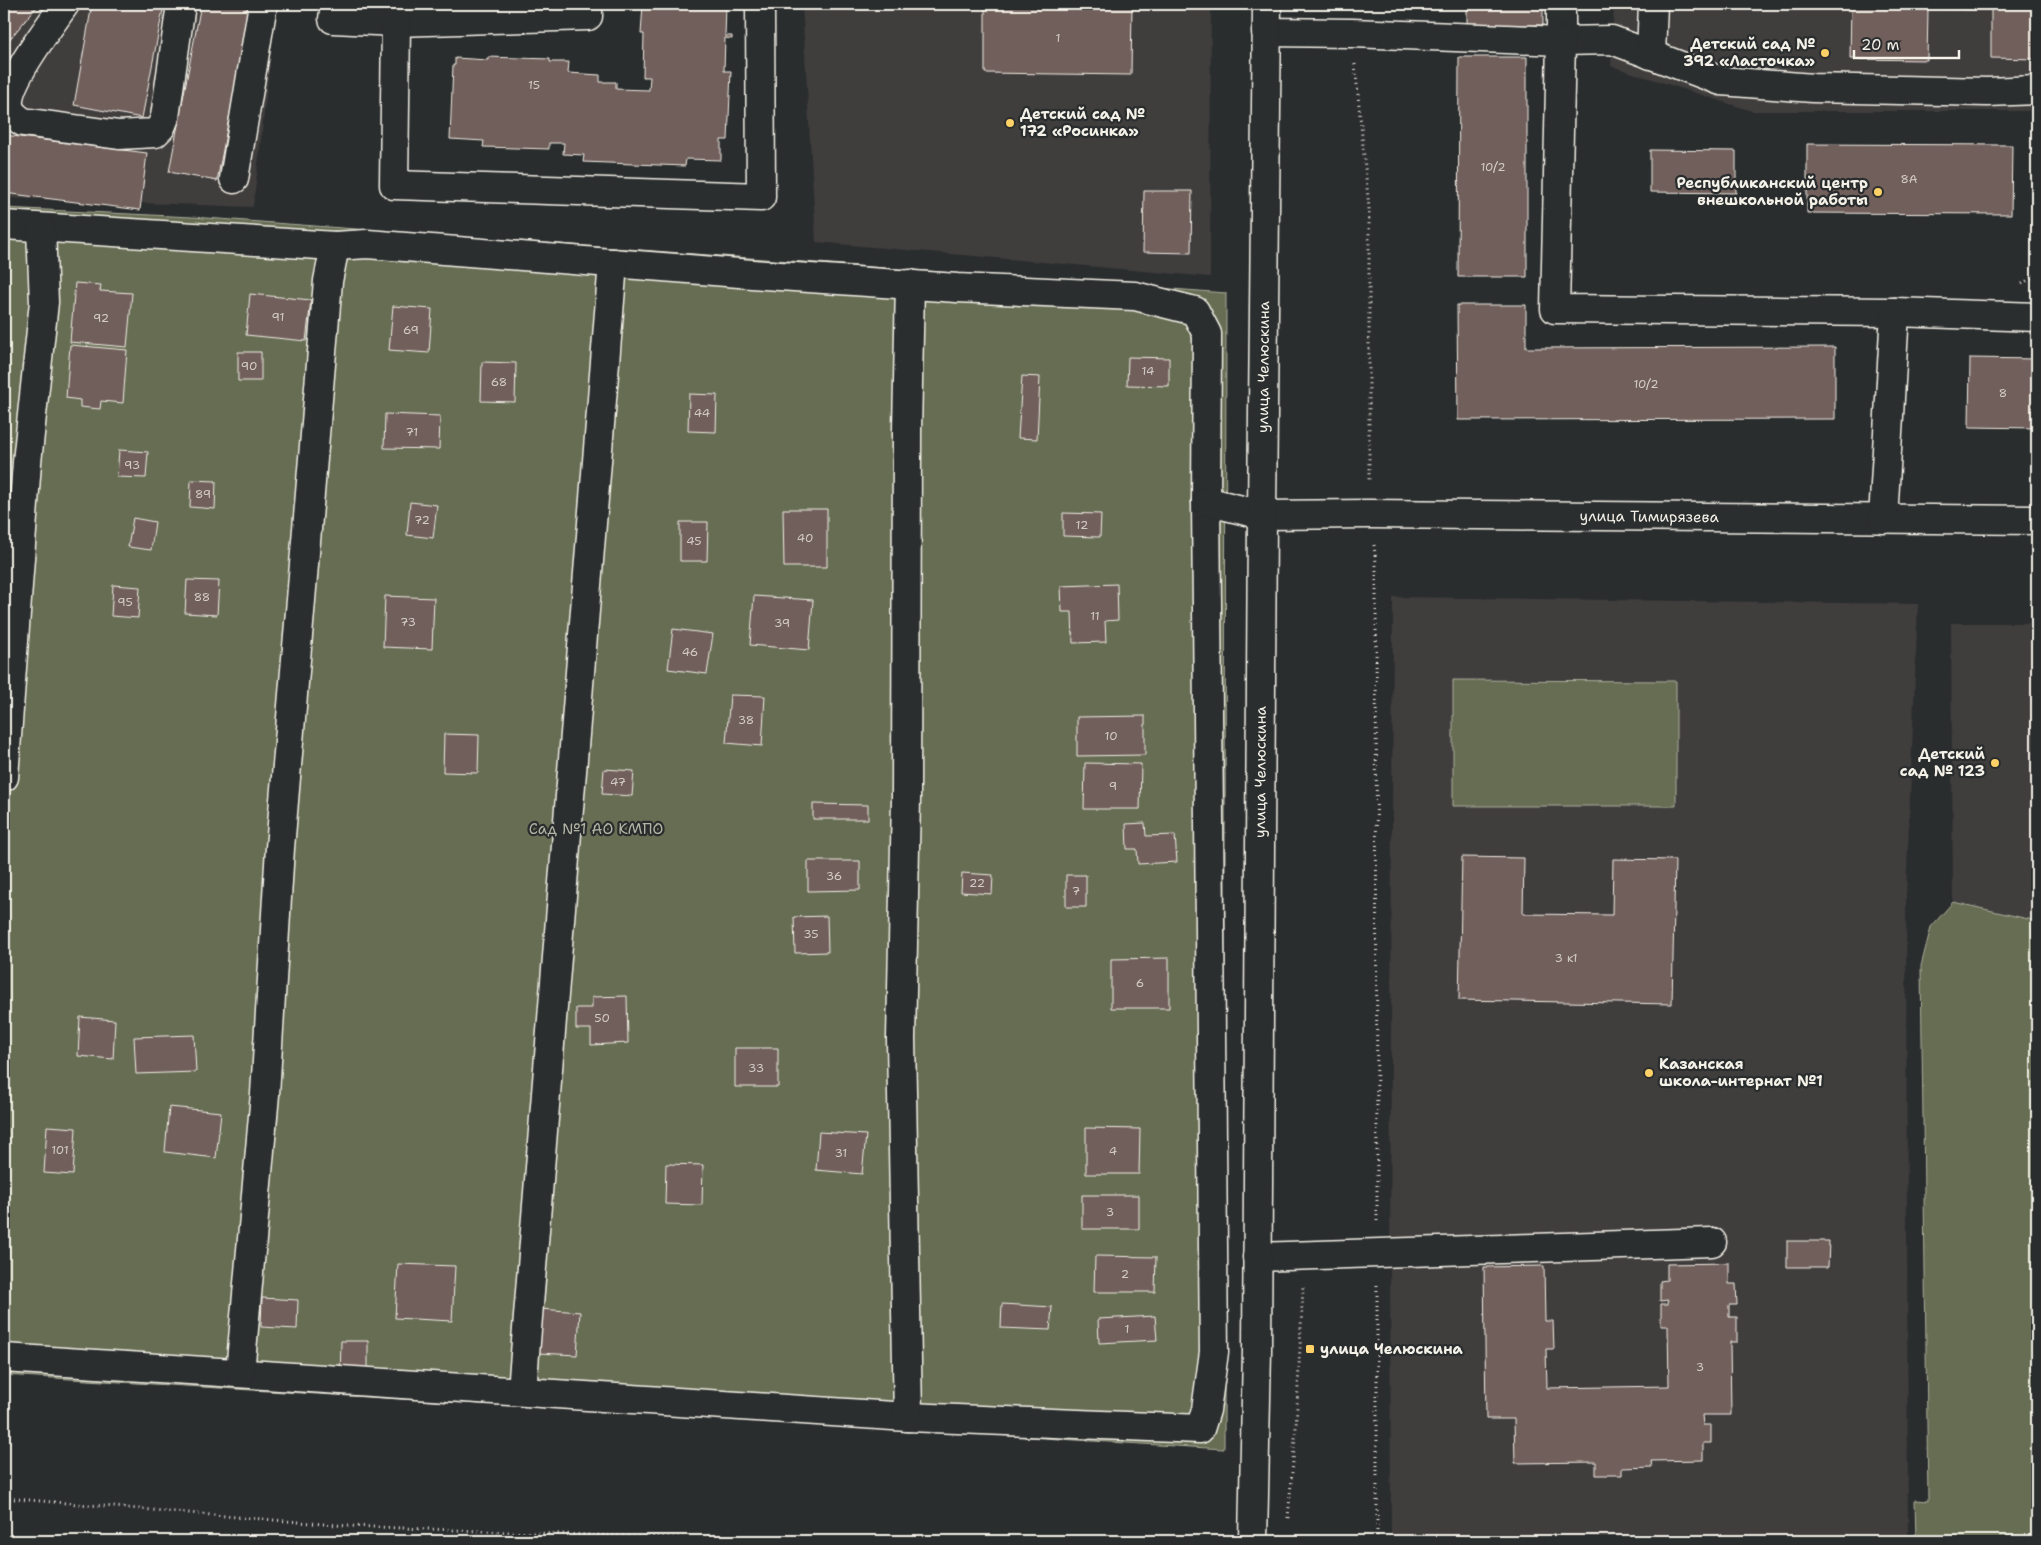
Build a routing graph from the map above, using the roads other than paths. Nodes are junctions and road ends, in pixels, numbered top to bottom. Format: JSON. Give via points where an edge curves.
{"nodes":[{"id":1,"x":65,"y":4,"type":"edge"},
{"id":2,"x":182,"y":4,"type":"edge"},
{"id":3,"x":263,"y":4,"type":"edge"},
{"id":4,"x":335,"y":4,"type":"edge"},
{"id":5,"x":588,"y":4,"type":"edge"},
{"id":6,"x":760,"y":4,"type":"edge"},
{"id":7,"x":1267,"y":4,"type":"edge"},
{"id":8,"x":1561,"y":4,"type":"edge"},
{"id":9,"x":1653,"y":4,"type":"edge"},
{"id":10,"x":396,"y":22,"type":"junction"},
{"id":11,"x":1266,"y":32,"type":"junction"},
{"id":12,"x":1561,"y":41,"type":"junction"},
{"id":13,"x":1651,"y":55,"type":"junction"},
{"id":14,"x":2037,"y":90,"type":"edge"},
{"id":15,"x":234,"y":180,"type":"dead end"},
{"id":16,"x":4,"y":225,"type":"edge"},
{"id":17,"x":42,"y":229,"type":"junction"},
{"id":18,"x":335,"y":246,"type":"junction"},
{"id":19,"x":613,"y":263,"type":"junction"},
{"id":20,"x":910,"y":284,"type":"junction"},
{"id":21,"x":1895,"y":312,"type":"junction"},
{"id":22,"x":2037,"y":317,"type":"edge"},
{"id":23,"x":1206,"y":502,"type":"junction"},
{"id":24,"x":1262,"y":515,"type":"junction"},
{"id":25,"x":1883,"y":519,"type":"junction"},
{"id":26,"x":2037,"y":520,"type":"edge"},
{"id":27,"x":4,"y":778,"type":"edge"},
{"id":28,"x":1712,"y":1242,"type":"dead end"},
{"id":29,"x":1257,"y":1256,"type":"junction"},
{"id":30,"x":4,"y":1358,"type":"edge"},
{"id":31,"x":240,"y":1373,"type":"junction"},
{"id":32,"x":522,"y":1391,"type":"junction"},
{"id":33,"x":908,"y":1417,"type":"junction"},
{"id":34,"x":1253,"y":1541,"type":"edge"}],
"edges":[{"from":1,"to":2,"type":"main road","via":[[20,70],[9,97],[9,107],[23,122],[119,134],[155,133],[161,127]]},
{"from":3,"to":15,"type":"main road"},
{"from":4,"to":10,"type":"main road","via":[[333,19]]},
{"from":5,"to":10,"type":"main road","via":[[588,16]]},
{"from":6,"to":10,"type":"main road","via":[[761,197],[394,186]]},
{"from":7,"to":11,"type":"main road","name":"улица Челюскина"},
{"from":8,"to":12,"type":"main road"},
{"from":9,"to":13,"type":"main road"},
{"from":11,"to":12,"type":"main road"},
{"from":11,"to":24,"type":"main road","name":"улица Челюскина"},
{"from":12,"to":13,"type":"main road","via":[[1612,40]]},
{"from":12,"to":21,"type":"main road","via":[[1555,310]]},
{"from":13,"to":14,"type":"main road","via":[[1721,81],[1813,88]]},
{"from":16,"to":17,"type":"main road"},
{"from":17,"to":18,"type":"main road"},
{"from":17,"to":27,"type":"main road","via":[[44,302],[27,462]]},
{"from":18,"to":19,"type":"main road","via":[[367,244]]},
{"from":18,"to":31,"type":"main road","via":[[328,281],[280,848],[265,1094]]},
{"from":19,"to":20,"type":"main road"},
{"from":19,"to":32,"type":"main road"},
{"from":20,"to":23,"type":"main road","via":[[1135,296],[1195,311],[1207,334]]},
{"from":20,"to":33,"type":"main road","via":[[901,1039]]},
{"from":21,"to":22,"type":"main road"},
{"from":21,"to":25,"type":"main road"},
{"from":23,"to":24,"type":"main road","name":"улица Тимирязева"},
{"from":23,"to":33,"type":"main road","via":[[1214,1352],[1206,1410],[1200,1429]]},
{"from":24,"to":25,"type":"main road","name":"улица Тимирязева"},
{"from":24,"to":29,"type":"main road","name":"улица Челюскина"},
{"from":25,"to":26,"type":"main road","name":"улица Тимирязева"},
{"from":28,"to":29,"type":"main road"},
{"from":29,"to":34,"type":"main road","name":"улица Челюскина"},
{"from":30,"to":31,"type":"main road"},
{"from":31,"to":32,"type":"main road"},
{"from":32,"to":33,"type":"main road"}]}
